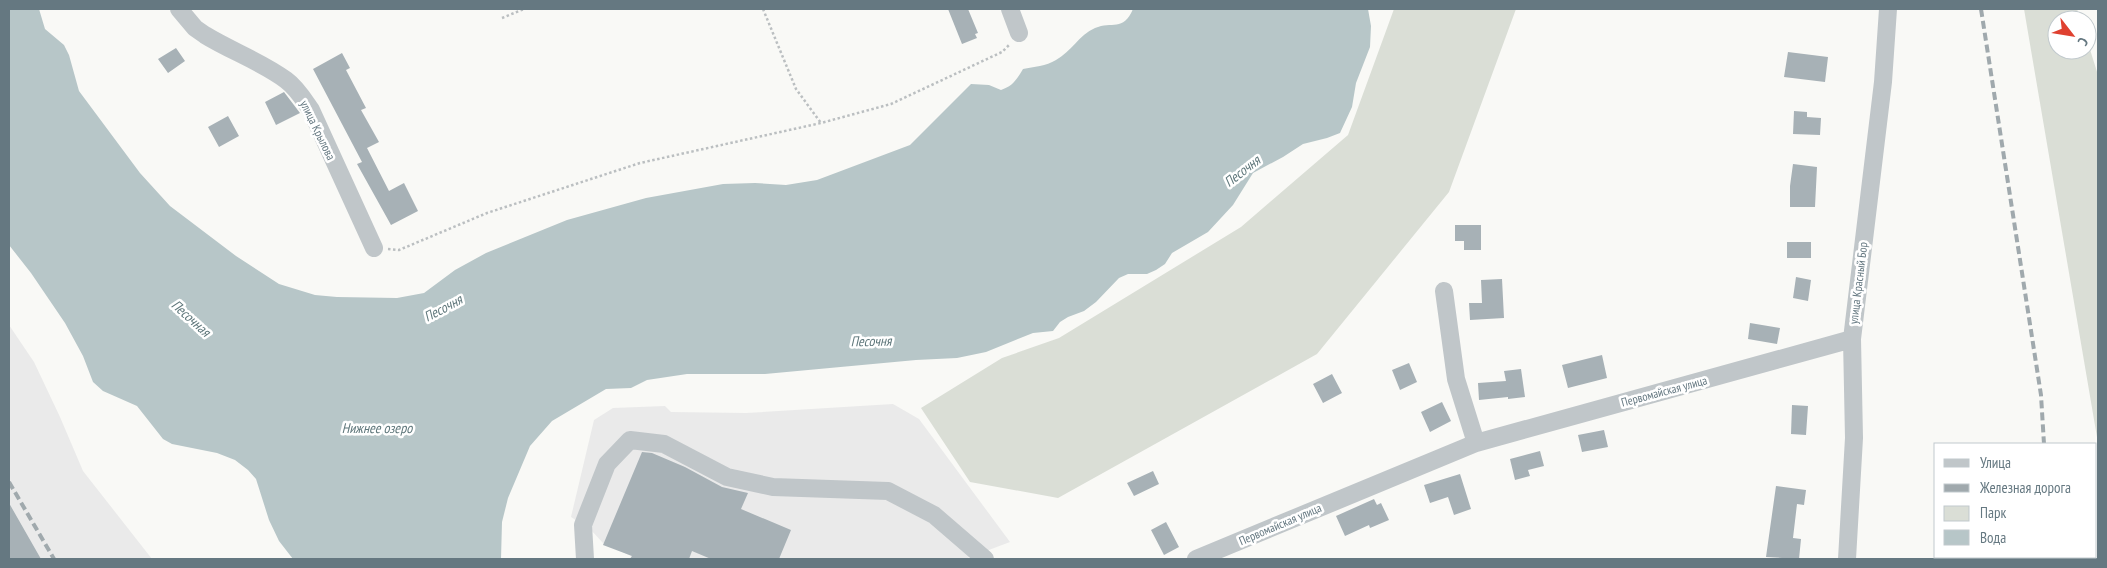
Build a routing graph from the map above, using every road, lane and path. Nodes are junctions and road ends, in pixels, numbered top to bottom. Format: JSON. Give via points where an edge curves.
{"nodes":[{"id":1,"x":179,"y":9,"type":"edge"},
{"id":2,"x":524,"y":9,"type":"edge"},
{"id":3,"x":762,"y":9,"type":"edge"},
{"id":4,"x":1010,"y":9,"type":"edge"},
{"id":5,"x":1888,"y":9,"type":"edge"},
{"id":6,"x":502,"y":18,"type":"dead end"},
{"id":7,"x":1019,"y":33,"type":"joint"},
{"id":8,"x":821,"y":123,"type":"junction"},
{"id":9,"x":374,"y":248,"type":"joint"},
{"id":10,"x":1444,"y":291,"type":"dead end"},
{"id":11,"x":1852,"y":339,"type":"junction"},
{"id":12,"x":1476,"y":443,"type":"junction"},
{"id":13,"x":585,"y":559,"type":"edge"},
{"id":14,"x":985,"y":559,"type":"edge"},
{"id":15,"x":1196,"y":559,"type":"edge"},
{"id":16,"x":1847,"y":559,"type":"edge"}],
"edges":[{"from":1,"to":9,"type":"street","name":"улица Крылова","via":[[205,36],[273,71],[301,95]]},
{"from":2,"to":6,"type":"path"},
{"from":3,"to":8,"type":"path","via":[[796,89]]},
{"from":4,"to":7,"type":"street"},
{"from":5,"to":11,"type":"street","name":"улица Красный Бор"},
{"from":7,"to":8,"type":"path","via":[[1002,52],[891,104]]},
{"from":8,"to":9,"type":"path","via":[[640,163],[487,213],[398,250]]},
{"from":10,"to":12,"type":"street","via":[[1456,379]]},
{"from":11,"to":12,"type":"street","name":"Первомайская улица"},
{"from":11,"to":16,"type":"street","name":"улица Красный Бор","via":[[1854,438]]},
{"from":12,"to":15,"type":"street","name":"Первомайская улица"},
{"from":13,"to":14,"type":"street","via":[[583,525],[607,464],[630,440],[664,444],[728,477],[773,487],[888,491],[934,514]]}]}
